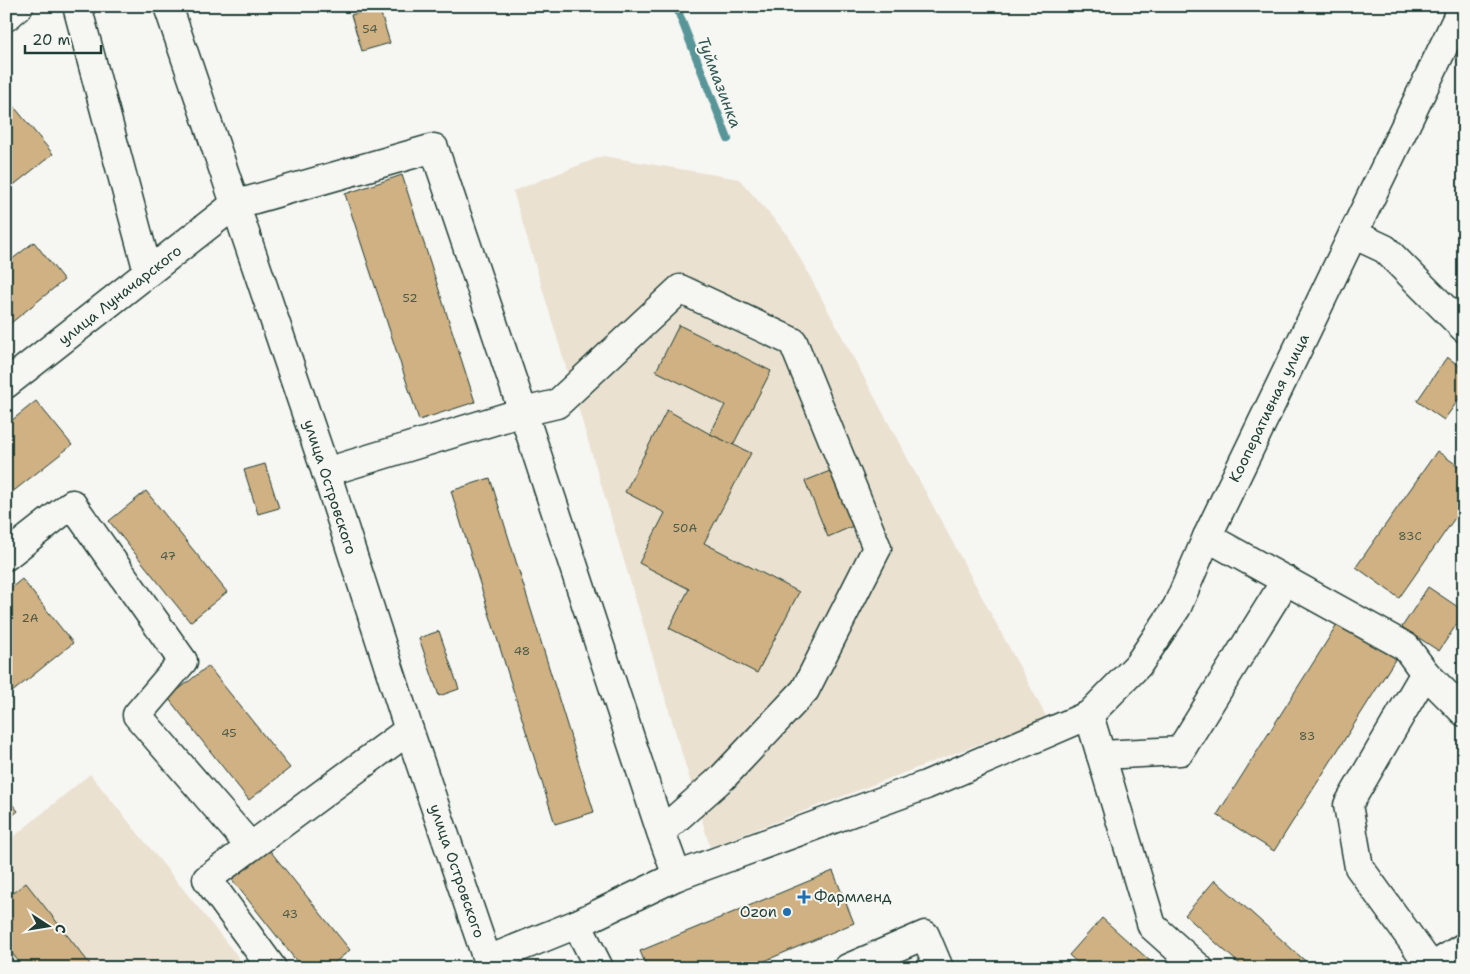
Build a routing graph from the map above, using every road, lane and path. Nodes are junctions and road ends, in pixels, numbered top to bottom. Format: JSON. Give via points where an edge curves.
{"nodes":[{"id":1,"x":18,"y":6,"type":"edge"},
{"id":2,"x":77,"y":6,"type":"edge"},
{"id":3,"x":168,"y":6,"type":"edge"},
{"id":4,"x":1463,"y":6,"type":"edge"},
{"id":5,"x":6,"y":17,"type":"edge"},
{"id":6,"x":234,"y":205,"type":"junction"},
{"id":7,"x":1353,"y":234,"type":"junction"},
{"id":8,"x":148,"y":272,"type":"junction"},
{"id":9,"x":1464,"y":328,"type":"edge"},
{"id":10,"x":6,"y":384,"type":"edge"},
{"id":11,"x":523,"y":412,"type":"junction"},
{"id":12,"x":326,"y":472,"type":"junction"},
{"id":13,"x":1207,"y":537,"type":"junction"},
{"id":14,"x":6,"y":556,"type":"edge"},
{"id":15,"x":1286,"y":580,"type":"junction"},
{"id":16,"x":1425,"y":673,"type":"junction"},
{"id":17,"x":1464,"y":712,"type":"edge"},
{"id":18,"x":1089,"y":715,"type":"junction"},
{"id":19,"x":409,"y":730,"type":"junction"},
{"id":20,"x":1101,"y":755,"type":"junction"},
{"id":21,"x":661,"y":832,"type":"junction"},
{"id":22,"x":250,"y":846,"type":"junction"},
{"id":23,"x":677,"y":876,"type":"junction"},
{"id":24,"x":577,"y":924,"type":"junction"},
{"id":25,"x":1464,"y":947,"type":"edge"},
{"id":26,"x":489,"y":964,"type":"edge"},
{"id":27,"x":272,"y":968,"type":"edge"},
{"id":28,"x":599,"y":968,"type":"edge"},
{"id":29,"x":848,"y":968,"type":"edge"},
{"id":30,"x":939,"y":968,"type":"edge"},
{"id":31,"x":1199,"y":968,"type":"edge"},
{"id":32,"x":1432,"y":968,"type":"edge"}],
"edges":[{"from":1,"to":5,"type":"street"},
{"from":2,"to":8,"type":"street"},
{"from":3,"to":6,"type":"street","name":"улица Островского"},
{"from":4,"to":7,"type":"street","name":"Кооперативная улица"},
{"from":6,"to":8,"type":"street","name":"улица Луначарского"},
{"from":6,"to":11,"type":"street","via":[[434,148]]},
{"from":6,"to":12,"type":"street","name":"улица Островского"},
{"from":7,"to":9,"type":"street","via":[[1385,249]]},
{"from":7,"to":13,"type":"street","name":"Кооперативная улица"},
{"from":8,"to":10,"type":"street","name":"улица Луначарского"},
{"from":11,"to":12,"type":"street"},
{"from":11,"to":21,"type":"street"},
{"from":11,"to":21,"type":"street","via":[[557,404],[680,289],[793,342],[877,548],[805,690],[723,777]]},
{"from":12,"to":19,"type":"street","name":"улица Островского"},
{"from":13,"to":15,"type":"street"},
{"from":13,"to":18,"type":"street","name":"Кооперативная улица","via":[[1177,607],[1138,665]]},
{"from":14,"to":22,"type":"street","via":[[72,504],[183,661],[137,715]]},
{"from":15,"to":16,"type":"street","via":[[1406,647]]},
{"from":15,"to":20,"type":"street","via":[[1180,751]]},
{"from":16,"to":17,"type":"street"},
{"from":16,"to":32,"type":"street","via":[[1348,805],[1359,867]]},
{"from":18,"to":20,"type":"street"},
{"from":18,"to":23,"type":"street","name":"Кооперативная улица","via":[[926,785]]},
{"from":19,"to":22,"type":"street"},
{"from":19,"to":26,"type":"street","name":"улица Островского"},
{"from":20,"to":31,"type":"street","via":[[1152,926]]},
{"from":21,"to":23,"type":"street"},
{"from":22,"to":27,"type":"street","via":[[206,879]]},
{"from":23,"to":24,"type":"street","name":"Кооперативная улица"},
{"from":24,"to":26,"type":"street","name":"Кооперативная улица"},
{"from":24,"to":28,"type":"street"},
{"from":25,"to":32,"type":"street"},
{"from":29,"to":30,"type":"street","via":[[925,935]]}]}
